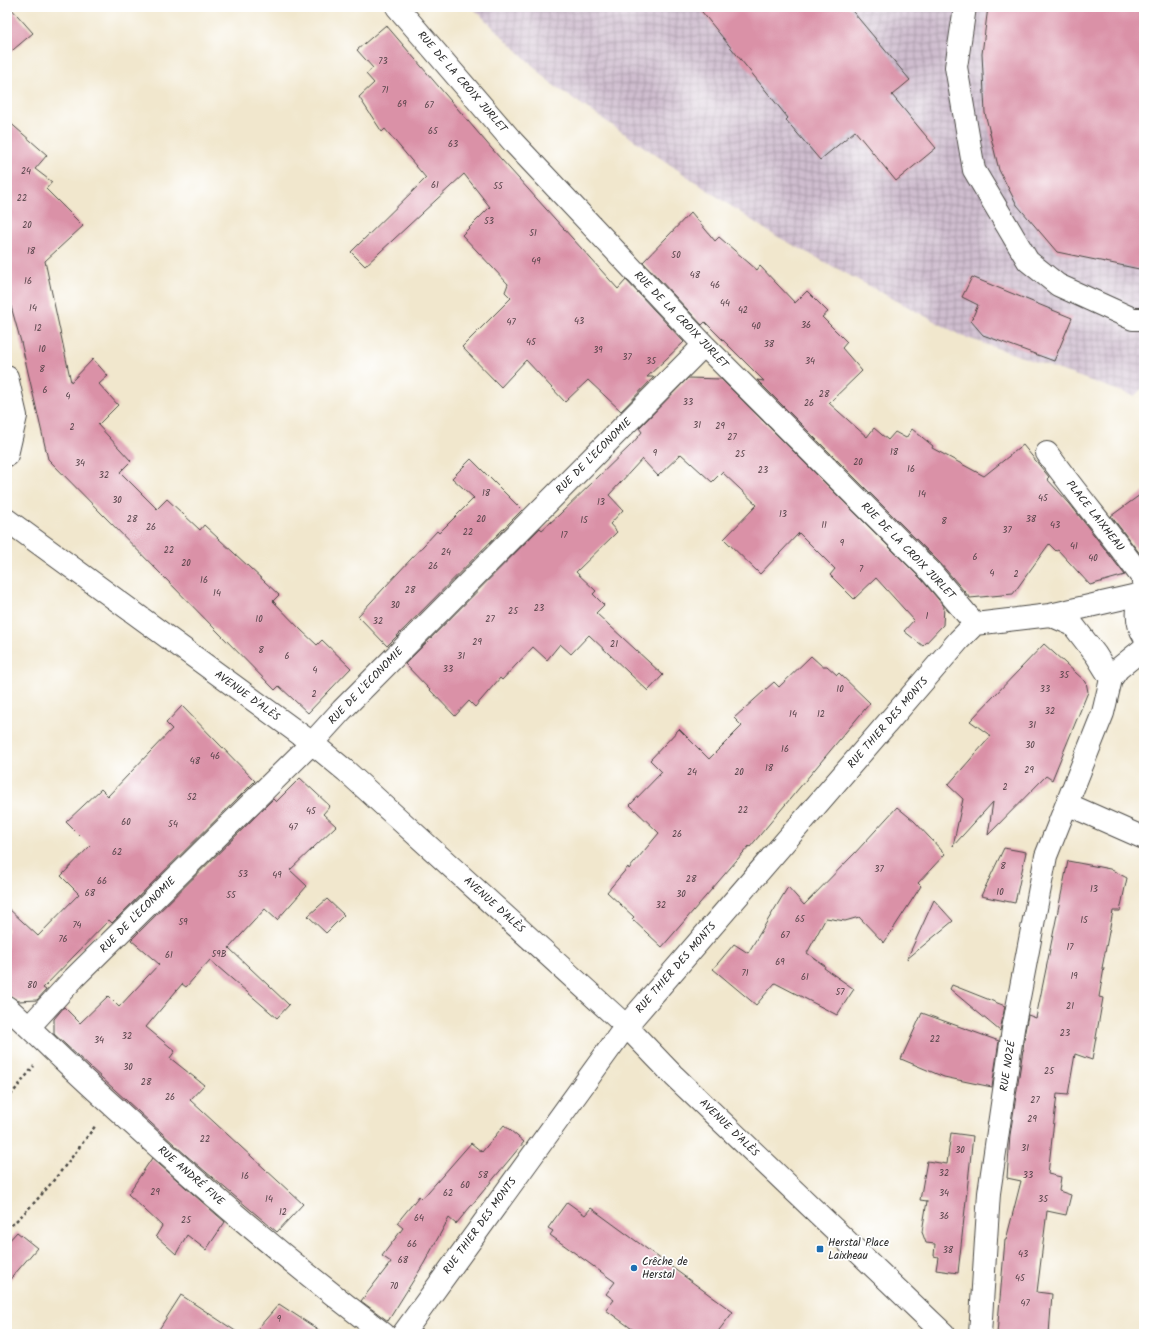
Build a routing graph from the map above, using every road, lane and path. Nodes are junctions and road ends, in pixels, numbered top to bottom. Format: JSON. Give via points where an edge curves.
{"nodes":[{"id":1,"x":397,"y":7,"type":"edge"},
{"id":2,"x":965,"y":7,"type":"edge"},
{"id":3,"x":1144,"y":319,"type":"edge"},
{"id":4,"x":704,"y":345,"type":"junction"},
{"id":5,"x":7,"y":377,"type":"edge"},
{"id":6,"x":1047,"y":453,"type":"dead end"},
{"id":7,"x":7,"y":455,"type":"edge"},
{"id":8,"x":7,"y":520,"type":"edge"},
{"id":9,"x":1144,"y":580,"type":"edge"},
{"id":10,"x":1144,"y":592,"type":"edge"},
{"id":11,"x":1050,"y":614,"type":"junction"},
{"id":12,"x":975,"y":624,"type":"junction"},
{"id":13,"x":1144,"y":636,"type":"edge"},
{"id":14,"x":1144,"y":648,"type":"edge"},
{"id":15,"x":1111,"y":679,"type":"junction"},
{"id":16,"x":312,"y":743,"type":"junction"},
{"id":17,"x":1067,"y":804,"type":"junction"},
{"id":18,"x":1144,"y":838,"type":"edge"},
{"id":19,"x":7,"y":1007,"type":"edge"},
{"id":20,"x":626,"y":1026,"type":"junction"},
{"id":21,"x":29,"y":1027,"type":"junction"},
{"id":22,"x":50,"y":1048,"type":"junction"},
{"id":23,"x":7,"y":1100,"type":"edge"},
{"id":24,"x":112,"y":1106,"type":"junction"},
{"id":25,"x":7,"y":1229,"type":"edge"},
{"id":26,"x":384,"y":1334,"type":"edge"},
{"id":27,"x":403,"y":1334,"type":"edge"},
{"id":28,"x":944,"y":1334,"type":"edge"},
{"id":29,"x":980,"y":1334,"type":"edge"}],
"edges":[{"from":1,"to":4,"type":"street","name":"RUE DE LA CROIX JURLET","via":[[513,142]]},
{"from":2,"to":3,"type":"street","via":[[956,67],[974,170],[1028,260],[1058,285],[1133,319]]},
{"from":4,"to":12,"type":"street","name":"RUE DE LA CROIX JURLET","via":[[931,572]]},
{"from":4,"to":16,"type":"street","name":"RUE DE L'ECONOMIE"},
{"from":5,"to":7,"type":"street","via":[[16,416]]},
{"from":6,"to":9,"type":"street","name":"PLACE LAIXHEAU"},
{"from":8,"to":16,"type":"street","name":"AVENUE D'ALÈS"},
{"from":10,"to":11,"type":"street"},
{"from":10,"to":13,"type":"street","via":[[1140,598],[1137,620]]},
{"from":11,"to":12,"type":"street"},
{"from":11,"to":15,"type":"street","via":[[1073,625]]},
{"from":12,"to":20,"type":"street","name":"RUE THIER DES MONTS"},
{"from":14,"to":15,"type":"street","via":[[1118,669]]},
{"from":15,"to":17,"type":"street","via":[[1103,713]]},
{"from":16,"to":20,"type":"street","name":"AVENUE D'ALÈS","via":[[352,776]]},
{"from":16,"to":21,"type":"street","name":"RUE DE L'ECONOMIE","via":[[74,978]]},
{"from":17,"to":18,"type":"street"},
{"from":17,"to":29,"type":"street","name":"RUE NOZÉ","via":[[1046,856],[1013,1029],[989,1194]]},
{"from":19,"to":21,"type":"street","name":"RUE ANDRÉ FIVE"},
{"from":20,"to":27,"type":"street","name":"RUE THIER DES MONTS"},
{"from":20,"to":28,"type":"street","name":"AVENUE D'ALÈS","via":[[674,1076]]},
{"from":21,"to":22,"type":"street","name":"RUE ANDRÉ FIVE"},
{"from":22,"to":23,"type":"path"},
{"from":22,"to":24,"type":"street","name":"RUE ANDRÉ FIVE"},
{"from":24,"to":25,"type":"path","via":[[49,1187],[29,1210]]},
{"from":24,"to":26,"type":"street","name":"RUE ANDRÉ FIVE","via":[[313,1280]]}]}
